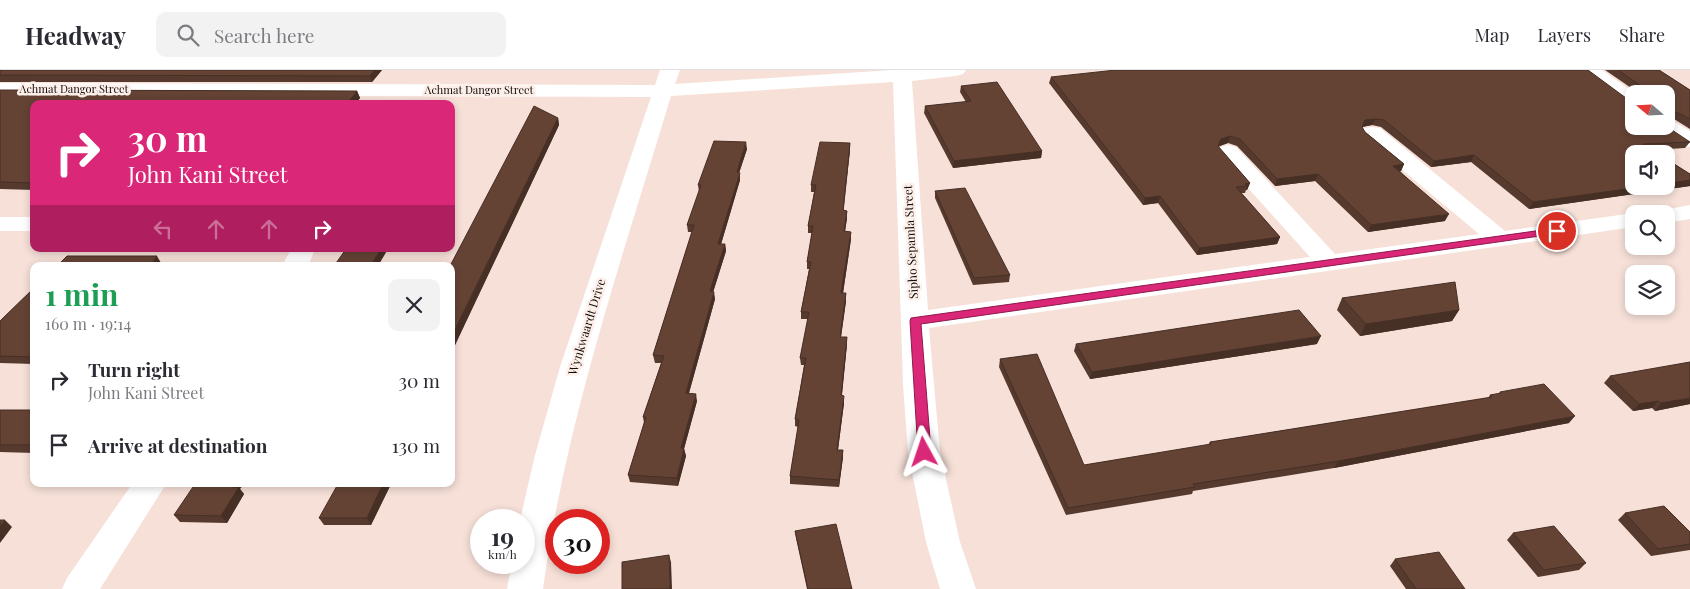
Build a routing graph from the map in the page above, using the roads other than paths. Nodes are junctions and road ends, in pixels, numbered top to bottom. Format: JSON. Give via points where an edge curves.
{"nodes":[{"id":1,"x":433,"y":70,"type":"edge"},
{"id":2,"x":956,"y":70,"type":"edge"},
{"id":3,"x":1589,"y":70,"type":"edge"},
{"id":4,"x":902,"y":73,"type":"edge"},
{"id":5,"x":666,"y":81,"type":"edge"},
{"id":6,"x":0,"y":89,"type":"edge"},
{"id":7,"x":419,"y":90,"type":"junction"},
{"id":8,"x":1625,"y":96,"type":"edge"},
{"id":9,"x":1675,"y":131,"type":"edge"},
{"id":10,"x":1372,"y":133,"type":"dead end"},
{"id":11,"x":1690,"y":141,"type":"edge"},
{"id":12,"x":1228,"y":152,"type":"dead end"},
{"id":13,"x":1690,"y":212,"type":"edge"},
{"id":14,"x":1675,"y":214,"type":"edge"},
{"id":15,"x":1625,"y":221,"type":"edge"},
{"id":16,"x":0,"y":224,"type":"edge"},
{"id":17,"x":30,"y":224,"type":"edge"},
{"id":18,"x":1500,"y":239,"type":"junction"},
{"id":19,"x":1329,"y":263,"type":"junction"},
{"id":20,"x":915,"y":321,"type":"junction"},
{"id":21,"x":148,"y":487,"type":"edge"},
{"id":22,"x":80,"y":589,"type":"edge"},
{"id":23,"x":524,"y":589,"type":"edge"},
{"id":24,"x":958,"y":589,"type":"edge"}],
"edges":[{"from":1,"to":7,"type":"street"},
{"from":2,"to":4,"type":"street","name":"Achmat Dangor Street"},
{"from":3,"to":8,"type":"street"},
{"from":4,"to":5,"type":"street","name":"Achmat Dangor Street"},
{"from":4,"to":20,"type":"street","name":"Sipho Sepamla Street"},
{"from":5,"to":7,"type":"street","name":"Achmat Dangor Street"},
{"from":5,"to":23,"type":"street","name":"Wynkwaardt Drive","via":[[556,429],[532,534]]},
{"from":6,"to":7,"type":"street","name":"Achmat Dangor Street"},
{"from":9,"to":11,"type":"street"},
{"from":10,"to":18,"type":"street"},
{"from":12,"to":19,"type":"street"},
{"from":13,"to":14,"type":"street"},
{"from":15,"to":18,"type":"street"},
{"from":16,"to":17,"type":"street"},
{"from":18,"to":19,"type":"street"},
{"from":19,"to":20,"type":"street"},
{"from":20,"to":24,"type":"street","name":"Sipho Sepamla Street","via":[[924,452],[943,542]]},
{"from":21,"to":22,"type":"street"}]}
